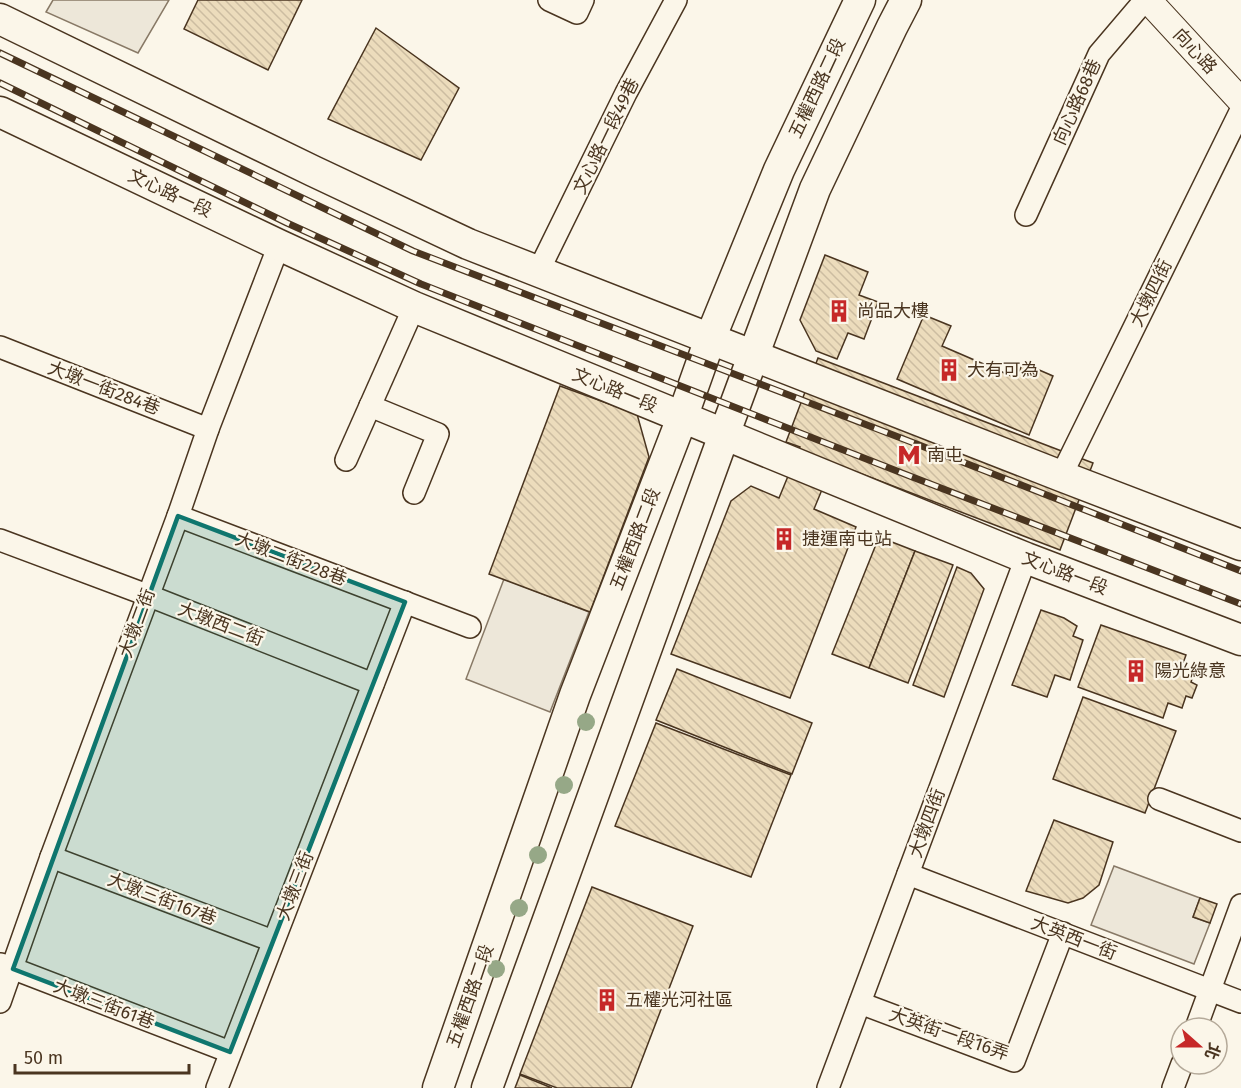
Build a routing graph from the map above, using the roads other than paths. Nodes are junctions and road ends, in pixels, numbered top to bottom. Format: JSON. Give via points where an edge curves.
{"nodes":[{"id":1,"x":549,"y":0,"type":"edge"},
{"id":2,"x":676,"y":0,"type":"edge"},
{"id":3,"x":906,"y":0,"type":"edge"},
{"id":4,"x":1147,"y":0,"type":"edge"},
{"id":5,"x":854,"y":2,"type":"edge"},
{"id":6,"x":580,"y":7,"type":"edge"},
{"id":7,"x":0,"y":19,"type":"edge"},
{"id":8,"x":1241,"y":101,"type":"edge"},
{"id":9,"x":1241,"y":110,"type":"edge"},
{"id":10,"x":0,"y":112,"type":"edge"},
{"id":11,"x":1026,"y":215,"type":"dead end"},
{"id":12,"x":279,"y":245,"type":"junction"},
{"id":13,"x":538,"y":272,"type":"junction"},
{"id":14,"x":414,"y":307,"type":"junction"},
{"id":15,"x":710,"y":339,"type":"junction"},
{"id":16,"x":0,"y":347,"type":"edge"},
{"id":17,"x":753,"y":356,"type":"junction"},
{"id":18,"x":370,"y":406,"type":"junction"},
{"id":19,"x":682,"y":417,"type":"junction"},
{"id":20,"x":208,"y":429,"type":"junction"},
{"id":21,"x":724,"y":435,"type":"junction"},
{"id":22,"x":346,"y":460,"type":"dead end"},
{"id":23,"x":1061,"y":476,"type":"junction"},
{"id":24,"x":414,"y":493,"type":"dead end"},
{"id":25,"x":178,"y":516,"type":"junction"},
{"id":26,"x":0,"y":540,"type":"edge"},
{"id":27,"x":1241,"y":545,"type":"edge"},
{"id":28,"x":1026,"y":558,"type":"junction"},
{"id":29,"x":147,"y":595,"type":"junction"},
{"id":30,"x":405,"y":602,"type":"junction"},
{"id":31,"x":470,"y":627,"type":"dead end"},
{"id":32,"x":1241,"y":640,"type":"edge"},
{"id":33,"x":373,"y":684,"type":"junction"},
{"id":34,"x":1159,"y":799,"type":"dead end"},
{"id":35,"x":1241,"y":831,"type":"edge"},
{"id":36,"x":51,"y":856,"type":"junction"},
{"id":37,"x":908,"y":874,"type":"junction"},
{"id":38,"x":1241,"y":905,"type":"edge"},
{"id":39,"x":1063,"y":933,"type":"junction"},
{"id":40,"x":273,"y":941,"type":"junction"},
{"id":41,"x":6,"y":966,"type":"edge"},
{"id":42,"x":1210,"y":990,"type":"junction"},
{"id":43,"x":0,"y":1002,"type":"edge"},
{"id":44,"x":1241,"y":1002,"type":"edge"},
{"id":45,"x":860,"y":1003,"type":"junction"},
{"id":46,"x":1200,"y":1016,"type":"edge"},
{"id":47,"x":230,"y":1052,"type":"junction"},
{"id":48,"x":217,"y":1088,"type":"edge"},
{"id":49,"x":438,"y":1088,"type":"edge"},
{"id":50,"x":487,"y":1088,"type":"edge"},
{"id":51,"x":828,"y":1088,"type":"edge"}],
"edges":[{"from":1,"to":6,"type":"street"},
{"from":2,"to":13,"type":"street","name":"文心路一段49巷"},
{"from":3,"to":17,"type":"main road","via":[[815,189]]},
{"from":4,"to":8,"type":"street","name":"向心路"},
{"from":4,"to":11,"type":"street","name":"向心路68巷","via":[[1099,54]]},
{"from":5,"to":15,"type":"main road","name":"五權西路二段"},
{"from":7,"to":13,"type":"main road","via":[[468,244]]},
{"from":9,"to":23,"type":"street","name":"大墩四街"},
{"from":10,"to":12,"type":"main road","name":"文心路一段"},
{"from":12,"to":14,"type":"main road","name":"文心路一段"},
{"from":12,"to":20,"type":"street","name":"大墩二街"},
{"from":13,"to":15,"type":"main road"},
{"from":14,"to":18,"type":"street"},
{"from":14,"to":19,"type":"main road","name":"文心路一段"},
{"from":15,"to":17,"type":"main road"},
{"from":15,"to":19,"type":"main road","name":"五權西路二段"},
{"from":16,"to":20,"type":"street","name":"大墩一街284巷"},
{"from":17,"to":21,"type":"main road"},
{"from":17,"to":23,"type":"main road"},
{"from":18,"to":22,"type":"street"},
{"from":18,"to":24,"type":"street","via":[[438,434]]},
{"from":19,"to":21,"type":"main road","name":"文心路一段"},
{"from":19,"to":49,"type":"main road","name":"五權西路二段","via":[[575,695]]},
{"from":20,"to":25,"type":"street","name":"大墩二街"},
{"from":21,"to":28,"type":"main road","name":"文心路一段"},
{"from":21,"to":50,"type":"main road"},
{"from":23,"to":27,"type":"main road"},
{"from":25,"to":29,"type":"street","name":"大墩二街"},
{"from":25,"to":30,"type":"street","name":"大墩二街228巷"},
{"from":26,"to":29,"type":"street","name":"大墩西二街"},
{"from":28,"to":32,"type":"main road","name":"文心路一段"},
{"from":28,"to":37,"type":"street","name":"大墩四街"},
{"from":29,"to":33,"type":"street","name":"大墩西二街"},
{"from":29,"to":36,"type":"street","name":"大墩二街"},
{"from":30,"to":31,"type":"street","name":"大墩二街228巷"},
{"from":30,"to":33,"type":"street"},
{"from":33,"to":40,"type":"street","name":"大墩三街"},
{"from":34,"to":35,"type":"street"},
{"from":36,"to":40,"type":"street","name":"大墩三街167巷"},
{"from":36,"to":41,"type":"street","name":"大墩二街"},
{"from":37,"to":39,"type":"street","name":"大英西一街"},
{"from":37,"to":45,"type":"street","name":"大墩四街"},
{"from":38,"to":42,"type":"street"},
{"from":39,"to":42,"type":"street","name":"大英西一街"},
{"from":39,"to":45,"type":"street","name":"大英街一段16弄","via":[[1014,1060]]},
{"from":40,"to":47,"type":"street","name":"大墩三街"},
{"from":41,"to":43,"type":"street","name":"大墩二街"},
{"from":41,"to":47,"type":"street","name":"大墩三街61巷"},
{"from":42,"to":44,"type":"street","name":"大英西一街"},
{"from":42,"to":46,"type":"street"},
{"from":45,"to":51,"type":"street","name":"大墩四街"},
{"from":47,"to":48,"type":"street","name":"大墩三街"}]}
